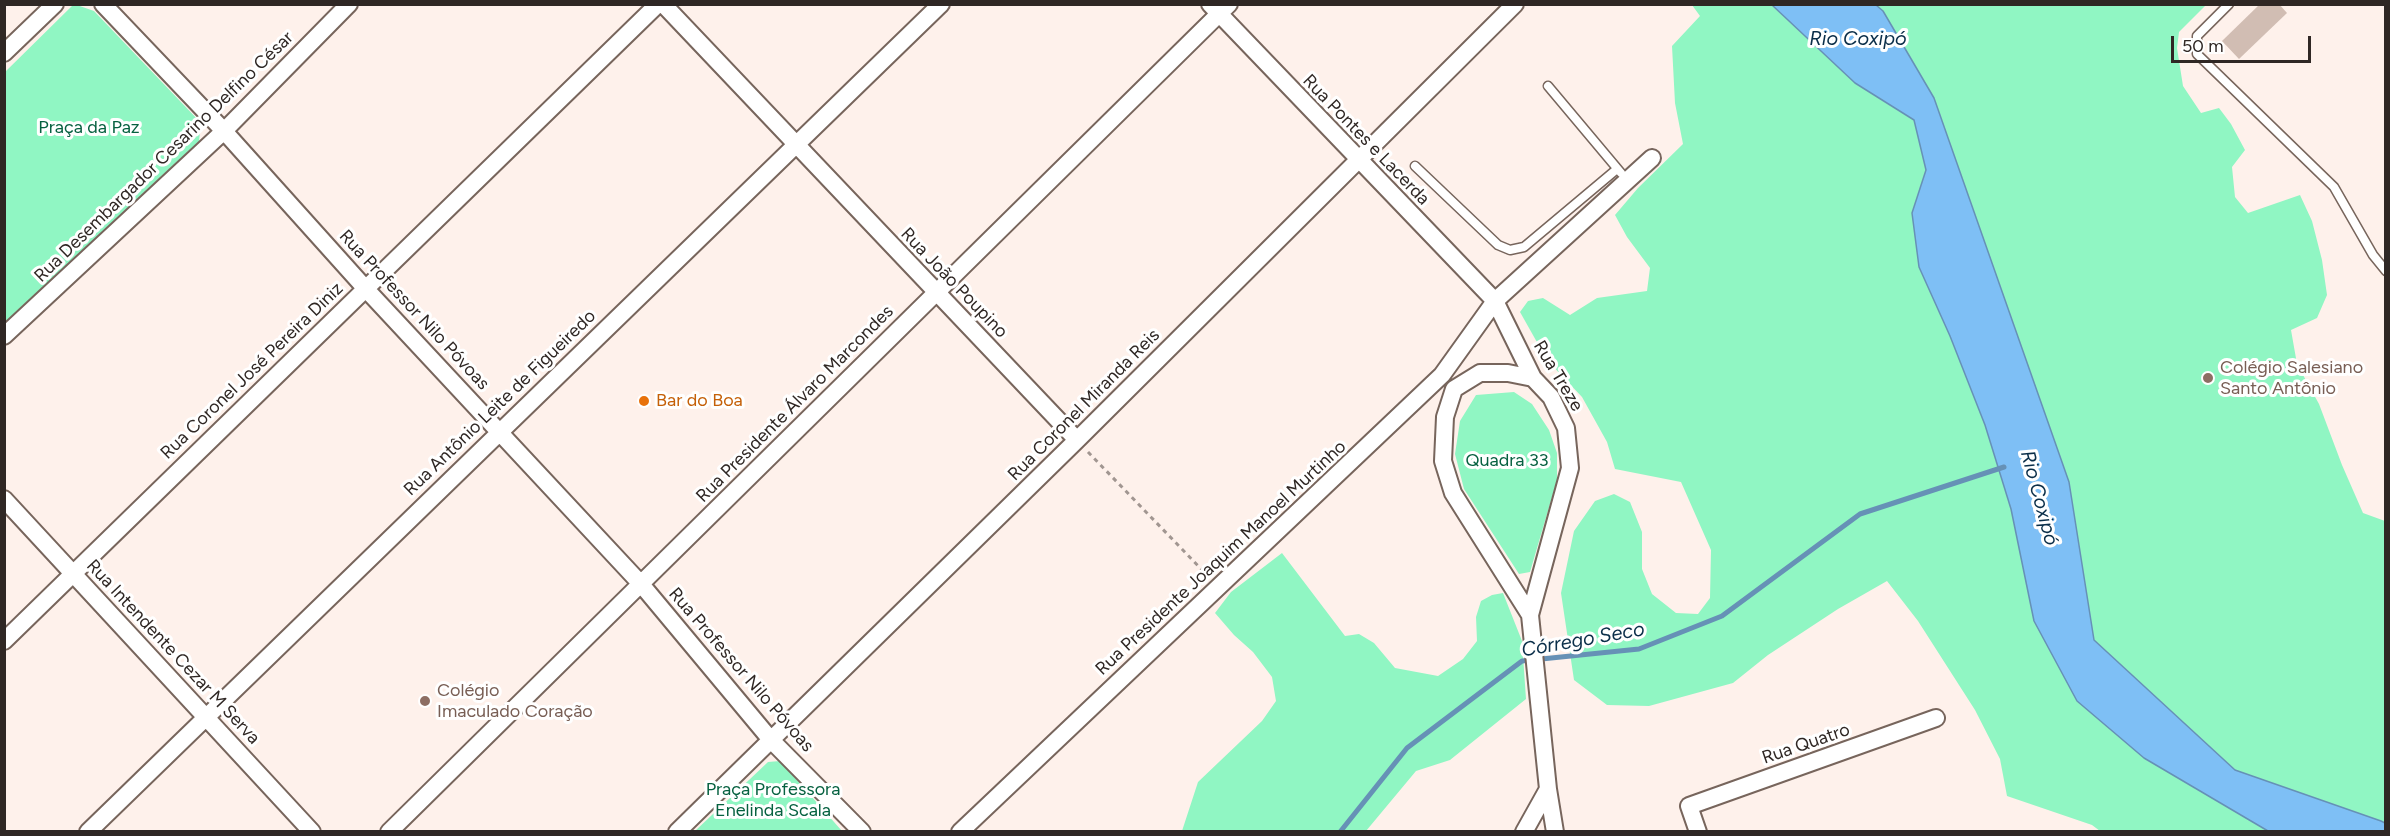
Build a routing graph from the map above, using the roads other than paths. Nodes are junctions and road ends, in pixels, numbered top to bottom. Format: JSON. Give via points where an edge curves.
{"nodes":[{"id":1,"x":55,"y":4,"type":"edge"},
{"id":2,"x":102,"y":4,"type":"edge"},
{"id":3,"x":349,"y":4,"type":"edge"},
{"id":4,"x":658,"y":4,"type":"edge"},
{"id":5,"x":663,"y":4,"type":"edge"},
{"id":6,"x":941,"y":4,"type":"edge"},
{"id":7,"x":1515,"y":4,"type":"edge"},
{"id":8,"x":2229,"y":4,"type":"edge"},
{"id":9,"x":1219,"y":8,"type":"edge"},
{"id":10,"x":4,"y":53,"type":"edge"},
{"id":11,"x":1548,"y":86,"type":"dead end"},
{"id":12,"x":224,"y":131,"type":"junction"},
{"id":13,"x":796,"y":144,"type":"junction"},
{"id":14,"x":1652,"y":158,"type":"dead end"},
{"id":15,"x":1357,"y":160,"type":"junction"},
{"id":16,"x":1415,"y":166,"type":"dead end"},
{"id":17,"x":1622,"y":175,"type":"junction"},
{"id":18,"x":2385,"y":271,"type":"edge"},
{"id":19,"x":365,"y":288,"type":"junction"},
{"id":20,"x":935,"y":291,"type":"junction"},
{"id":21,"x":1495,"y":302,"type":"junction"},
{"id":22,"x":4,"y":336,"type":"edge"},
{"id":23,"x":1442,"y":375,"type":"junction"},
{"id":24,"x":1533,"y":378,"type":"junction"},
{"id":25,"x":1454,"y":389,"type":"junction"},
{"id":26,"x":500,"y":430,"type":"junction"},
{"id":27,"x":1077,"y":440,"type":"junction"},
{"id":28,"x":4,"y":499,"type":"edge"},
{"id":29,"x":74,"y":573,"type":"junction"},
{"id":30,"x":641,"y":584,"type":"junction"},
{"id":31,"x":1531,"y":622,"type":"junction"},
{"id":32,"x":4,"y":640,"type":"edge"},
{"id":33,"x":205,"y":717,"type":"junction"},
{"id":34,"x":1936,"y":718,"type":"dead end"},
{"id":35,"x":771,"y":740,"type":"junction"},
{"id":36,"x":1548,"y":789,"type":"junction"},
{"id":37,"x":88,"y":831,"type":"edge"},
{"id":38,"x":312,"y":831,"type":"edge"},
{"id":39,"x":389,"y":831,"type":"edge"},
{"id":40,"x":677,"y":831,"type":"edge"},
{"id":41,"x":862,"y":831,"type":"edge"},
{"id":42,"x":960,"y":831,"type":"edge"},
{"id":43,"x":1524,"y":831,"type":"edge"},
{"id":44,"x":1555,"y":831,"type":"edge"},
{"id":45,"x":1698,"y":831,"type":"edge"}],
"edges":[{"from":1,"to":10,"type":"street"},
{"from":2,"to":12,"type":"street","name":"Rua Professor Nilo Póvoas"},
{"from":3,"to":12,"type":"street","name":"Rua Desembargador Cesarino Delfino César"},
{"from":4,"to":19,"type":"street","name":"Rua Coronel José Pereira Diniz"},
{"from":5,"to":13,"type":"street","name":"Rua João Poupino"},
{"from":6,"to":13,"type":"street","name":"Rua Antônio Leite de Figueiredo"},
{"from":7,"to":15,"type":"street","name":"Rua Coronel Miranda Reis"},
{"from":8,"to":18,"type":"lane","via":[[2197,36],[2197,54],[2334,187]]},
{"from":9,"to":15,"type":"street","name":"Rua Pontes e Lacerda"},
{"from":9,"to":20,"type":"street","name":"Rua Presidente Álvaro Marcondes"},
{"from":11,"to":17,"type":"lane"},
{"from":12,"to":19,"type":"street","name":"Rua Professor Nilo Póvoas"},
{"from":12,"to":22,"type":"street","name":"Rua Desembargador Cesarino Delfino César"},
{"from":13,"to":20,"type":"street","name":"Rua João Poupino"},
{"from":13,"to":26,"type":"street","name":"Rua Antônio Leite de Figueiredo"},
{"from":14,"to":17,"type":"street","name":"Rua Presidente Joaquim Manoel Murtinho"},
{"from":15,"to":21,"type":"street","name":"Rua Pontes e Lacerda"},
{"from":15,"to":27,"type":"street","name":"Rua Coronel Miranda Reis"},
{"from":16,"to":17,"type":"lane","via":[[1498,245],[1510,250],[1524,247]]},
{"from":17,"to":21,"type":"street","name":"Rua Presidente Joaquim Manoel Murtinho"},
{"from":19,"to":26,"type":"street","name":"Rua Professor Nilo Póvoas"},
{"from":19,"to":29,"type":"street","name":"Rua Coronel José Pereira Diniz"},
{"from":20,"to":27,"type":"street","name":"Rua João Poupino"},
{"from":20,"to":30,"type":"street","name":"Rua Presidente Álvaro Marcondes"},
{"from":21,"to":23,"type":"street","name":"Rua Presidente Joaquim Manoel Murtinho"},
{"from":21,"to":24,"type":"street","name":"Rua Treze"},
{"from":23,"to":25,"type":"street"},
{"from":23,"to":42,"type":"street","name":"Rua Presidente Joaquim Manoel Murtinho"},
{"from":24,"to":25,"type":"street","via":[[1480,373]]},
{"from":24,"to":31,"type":"street","name":"Rua Treze","via":[[1551,397],[1566,428],[1570,468]]},
{"from":25,"to":31,"type":"street","name":"Rua Treze","via":[[1445,417],[1443,461],[1453,493]]},
{"from":26,"to":30,"type":"street","name":"Rua Professor Nilo Póvoas"},
{"from":26,"to":33,"type":"street","name":"Rua Antônio Leite de Figueiredo"},
{"from":27,"to":35,"type":"street","name":"Rua Coronel Miranda Reis"},
{"from":28,"to":29,"type":"street","name":"Rua Intendente Cezar M Serva"},
{"from":29,"to":32,"type":"street","name":"Rua Coronel José Pereira Diniz"},
{"from":29,"to":33,"type":"street","name":"Rua Intendente Cezar M Serva"},
{"from":30,"to":35,"type":"street","name":"Rua Professor Nilo Póvoas"},
{"from":30,"to":39,"type":"street","name":"Rua Presidente Álvaro Marcondes"},
{"from":31,"to":36,"type":"street","name":"Rua Treze"},
{"from":33,"to":37,"type":"street","name":"Rua Antônio Leite de Figueiredo"},
{"from":33,"to":38,"type":"street","name":"Rua Intendente Cezar M Serva"},
{"from":34,"to":45,"type":"street","name":"Rua Quatro","via":[[1689,806]]},
{"from":35,"to":40,"type":"street","name":"Rua Coronel Miranda Reis"},
{"from":35,"to":41,"type":"street","name":"Rua Professor Nilo Póvoas"},
{"from":36,"to":43,"type":"street"},
{"from":36,"to":44,"type":"street","name":"Rua Treze"}]}
